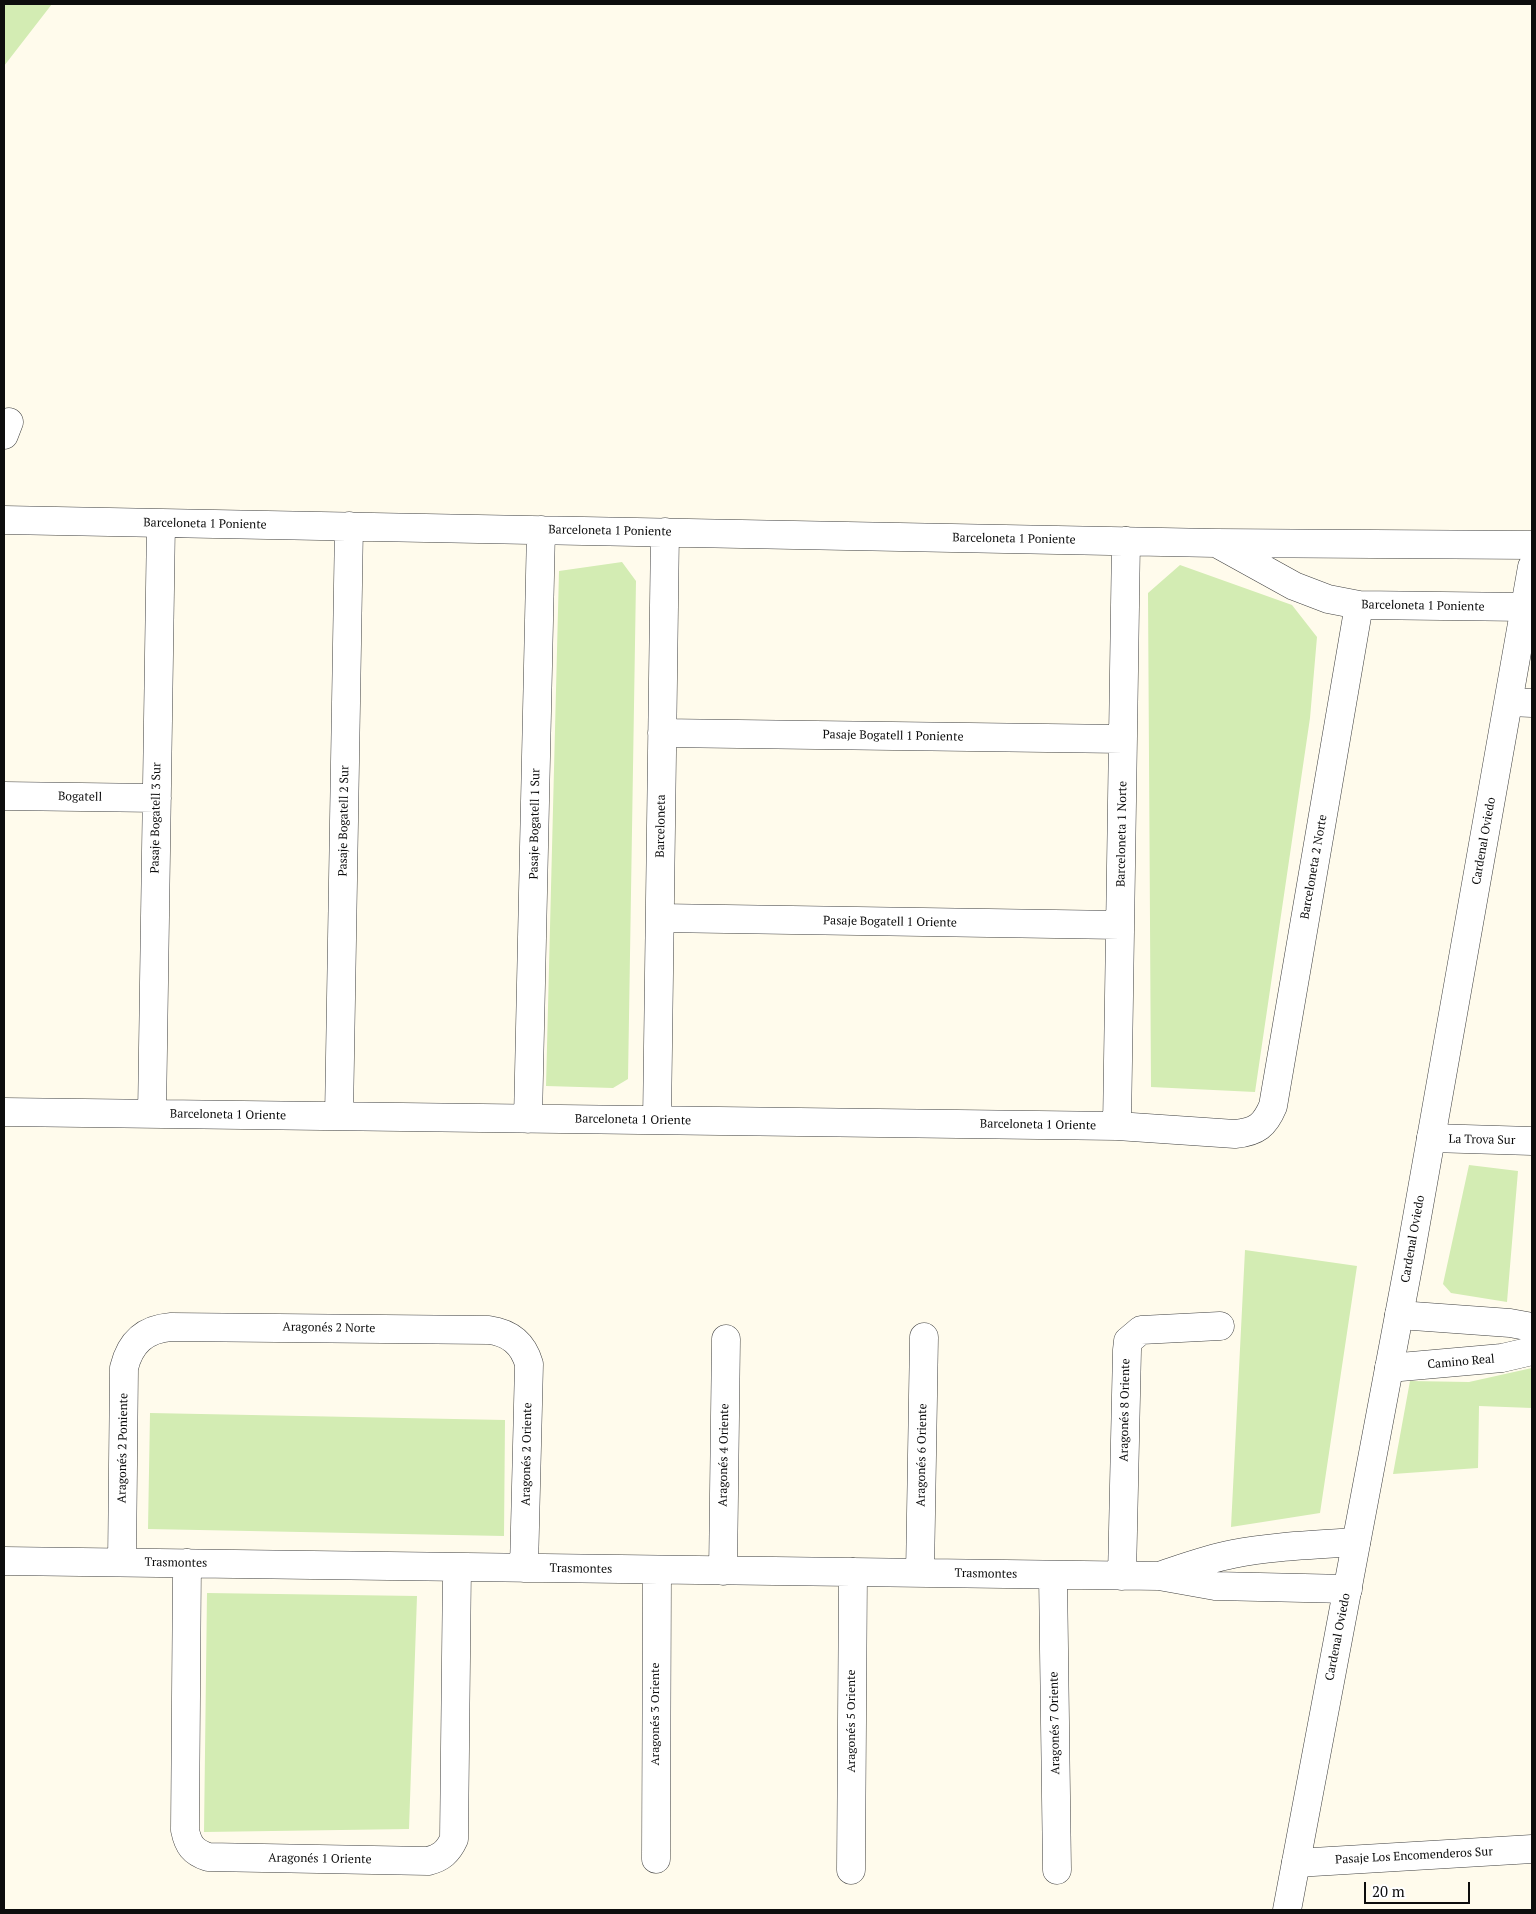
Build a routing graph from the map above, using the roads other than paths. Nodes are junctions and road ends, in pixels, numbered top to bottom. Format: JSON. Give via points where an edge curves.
{"nodes":[{"id":1,"x":4,"y":520,"type":"edge"},
{"id":2,"x":161,"y":523,"type":"junction"},
{"id":3,"x":349,"y":526,"type":"junction"},
{"id":4,"x":541,"y":530,"type":"junction"},
{"id":5,"x":665,"y":532,"type":"junction"},
{"id":6,"x":1126,"y":541,"type":"junction"},
{"id":7,"x":1215,"y":543,"type":"junction"},
{"id":8,"x":1532,"y":545,"type":"edge"},
{"id":9,"x":1532,"y":567,"type":"edge"},
{"id":10,"x":1358,"y":605,"type":"junction"},
{"id":11,"x":1525,"y":607,"type":"junction"},
{"id":12,"x":1524,"y":660,"type":"edge"},
{"id":13,"x":1520,"y":702,"type":"edge"},
{"id":14,"x":662,"y":733,"type":"junction"},
{"id":15,"x":1123,"y":738,"type":"junction"},
{"id":16,"x":4,"y":796,"type":"edge"},
{"id":17,"x":157,"y":798,"type":"junction"},
{"id":18,"x":660,"y":918,"type":"junction"},
{"id":19,"x":1120,"y":925,"type":"junction"},
{"id":20,"x":4,"y":1112,"type":"edge"},
{"id":21,"x":152,"y":1114,"type":"junction"},
{"id":22,"x":339,"y":1116,"type":"junction"},
{"id":23,"x":528,"y":1119,"type":"junction"},
{"id":24,"x":657,"y":1120,"type":"junction"},
{"id":25,"x":1118,"y":1126,"type":"junction"},
{"id":26,"x":1261,"y":1126,"type":"joint"},
{"id":27,"x":1431,"y":1138,"type":"junction"},
{"id":28,"x":1532,"y":1141,"type":"edge"},
{"id":29,"x":1399,"y":1315,"type":"junction"},
{"id":30,"x":1220,"y":1326,"type":"dead end"},
{"id":31,"x":1532,"y":1327,"type":"edge"},
{"id":32,"x":924,"y":1337,"type":"dead end"},
{"id":33,"x":139,"y":1338,"type":"joint"},
{"id":34,"x":726,"y":1339,"type":"dead end"},
{"id":35,"x":519,"y":1343,"type":"joint"},
{"id":36,"x":1532,"y":1351,"type":"edge"},
{"id":37,"x":1389,"y":1368,"type":"junction"},
{"id":38,"x":1356,"y":1542,"type":"junction"},
{"id":39,"x":4,"y":1561,"type":"edge"},
{"id":40,"x":122,"y":1562,"type":"junction"},
{"id":41,"x":187,"y":1564,"type":"junction"},
{"id":42,"x":457,"y":1567,"type":"junction"},
{"id":43,"x":524,"y":1568,"type":"junction"},
{"id":44,"x":657,"y":1570,"type":"junction"},
{"id":45,"x":723,"y":1571,"type":"junction"},
{"id":46,"x":853,"y":1572,"type":"junction"},
{"id":47,"x":920,"y":1573,"type":"junction"},
{"id":48,"x":1053,"y":1575,"type":"junction"},
{"id":49,"x":1122,"y":1576,"type":"junction"},
{"id":50,"x":1158,"y":1576,"type":"junction"},
{"id":51,"x":1348,"y":1589,"type":"junction"},
{"id":52,"x":1532,"y":1849,"type":"edge"},
{"id":53,"x":656,"y":1859,"type":"dead end"},
{"id":54,"x":1296,"y":1863,"type":"junction"},
{"id":55,"x":852,"y":1870,"type":"dead end"},
{"id":56,"x":1057,"y":1870,"type":"dead end"},
{"id":57,"x":1287,"y":1910,"type":"edge"}],
"edges":[{"from":1,"to":2,"type":"street","name":"Barceloneta 1 Poniente"},
{"from":2,"to":3,"type":"street","name":"Barceloneta 1 Poniente"},
{"from":2,"to":17,"type":"street","name":"Pasaje Bogatell 3 Sur"},
{"from":3,"to":4,"type":"street","name":"Barceloneta 1 Poniente"},
{"from":3,"to":22,"type":"street","name":"Pasaje Bogatell 2 Sur"},
{"from":4,"to":5,"type":"street","name":"Barceloneta 1 Poniente"},
{"from":4,"to":23,"type":"street","name":"Pasaje Bogatell 1 Sur"},
{"from":5,"to":6,"type":"street","name":"Barceloneta 1 Poniente"},
{"from":5,"to":14,"type":"street","name":"Barceloneta"},
{"from":6,"to":7,"type":"street","name":"Barceloneta 1 Poniente"},
{"from":6,"to":15,"type":"street","name":"Barceloneta 1 Norte"},
{"from":7,"to":8,"type":"street","name":"Barceloneta 1 Poniente"},
{"from":7,"to":10,"type":"street","name":"Barceloneta 1 Poniente","via":[[1294,586],[1328,600]]},
{"from":9,"to":11,"type":"street","name":"Cardenal Oviedo"},
{"from":10,"to":11,"type":"street","name":"Barceloneta 1 Poniente"},
{"from":10,"to":26,"type":"street","name":"Barceloneta 2 Norte","via":[[1273,1106]]},
{"from":11,"to":12,"type":"street","name":"Cardenal Oviedo"},
{"from":12,"to":13,"type":"street","name":"Cardenal Oviedo"},
{"from":13,"to":27,"type":"street","name":"Cardenal Oviedo"},
{"from":14,"to":15,"type":"street","name":"Pasaje Bogatell 1 Poniente"},
{"from":14,"to":18,"type":"street","name":"Barceloneta"},
{"from":15,"to":19,"type":"street","name":"Barceloneta 1 Norte"},
{"from":16,"to":17,"type":"street","name":"Bogatell"},
{"from":17,"to":21,"type":"street","name":"Pasaje Bogatell 3 Sur"},
{"from":18,"to":19,"type":"street","name":"Pasaje Bogatell 1 Oriente"},
{"from":18,"to":24,"type":"street","name":"Barceloneta"},
{"from":19,"to":25,"type":"street","name":"Barceloneta 1 Norte"},
{"from":20,"to":21,"type":"street","name":"Barceloneta 1 Oriente"},
{"from":21,"to":22,"type":"street","name":"Barceloneta 1 Oriente"},
{"from":22,"to":23,"type":"street","name":"Barceloneta 1 Oriente"},
{"from":23,"to":24,"type":"street","name":"Barceloneta 1 Oriente"},
{"from":24,"to":25,"type":"street","name":"Barceloneta 1 Oriente"},
{"from":25,"to":26,"type":"street","name":"Barceloneta 1 Oriente","via":[[1235,1134]]},
{"from":27,"to":28,"type":"street","name":"La Trova Sur"},
{"from":27,"to":29,"type":"street","name":"Cardenal Oviedo"},
{"from":29,"to":31,"type":"street"},
{"from":29,"to":37,"type":"street","name":"Cardenal Oviedo"},
{"from":30,"to":49,"type":"street","name":"Aragonés 8 Oriente","via":[[1141,1330],[1128,1341]]},
{"from":32,"to":47,"type":"street","name":"Aragonés 6 Oriente"},
{"from":33,"to":35,"type":"street","name":"Aragonés 2 Norte","via":[[148,1332],[171,1327],[439,1330],[500,1331]]},
{"from":33,"to":40,"type":"street","name":"Aragonés 2 Poniente","via":[[124,1368]]},
{"from":34,"to":45,"type":"street","name":"Aragonés 4 Oriente"},
{"from":35,"to":43,"type":"street","name":"Aragonés 2 Oriente","via":[[529,1364]]},
{"from":36,"to":37,"type":"street","name":"Camino Real","via":[[1502,1358]]},
{"from":37,"to":38,"type":"street","name":"Cardenal Oviedo"},
{"from":38,"to":50,"type":"street","name":"Trasmontes","via":[[1285,1546],[1233,1554]]},
{"from":38,"to":51,"type":"street","name":"Cardenal Oviedo"},
{"from":39,"to":40,"type":"street","name":"Trasmontes"},
{"from":40,"to":41,"type":"street","name":"Trasmontes"},
{"from":41,"to":42,"type":"street","name":"Trasmontes"},
{"from":41,"to":42,"type":"street","name":"Aragonés 1 Oriente","via":[[185,1830],[193,1850],[208,1857],[428,1861],[444,1854],[454,1839]]},
{"from":42,"to":43,"type":"street","name":"Trasmontes"},
{"from":43,"to":44,"type":"street","name":"Trasmontes"},
{"from":44,"to":45,"type":"street","name":"Trasmontes"},
{"from":44,"to":53,"type":"street","name":"Aragonés 3 Oriente"},
{"from":45,"to":46,"type":"street","name":"Trasmontes"},
{"from":46,"to":47,"type":"street","name":"Trasmontes"},
{"from":46,"to":55,"type":"street","name":"Aragonés 5 Oriente"},
{"from":47,"to":48,"type":"street","name":"Trasmontes"},
{"from":48,"to":49,"type":"street","name":"Trasmontes"},
{"from":48,"to":56,"type":"street","name":"Aragonés 7 Oriente"},
{"from":49,"to":50,"type":"street","name":"Trasmontes"},
{"from":50,"to":51,"type":"street","name":"Trasmontes","via":[[1215,1586]]},
{"from":51,"to":54,"type":"street","name":"Cardenal Oviedo"},
{"from":52,"to":54,"type":"street","name":"Pasaje Los Encomenderos Sur"},
{"from":54,"to":57,"type":"street","name":"Cardenal Oviedo"}]}
